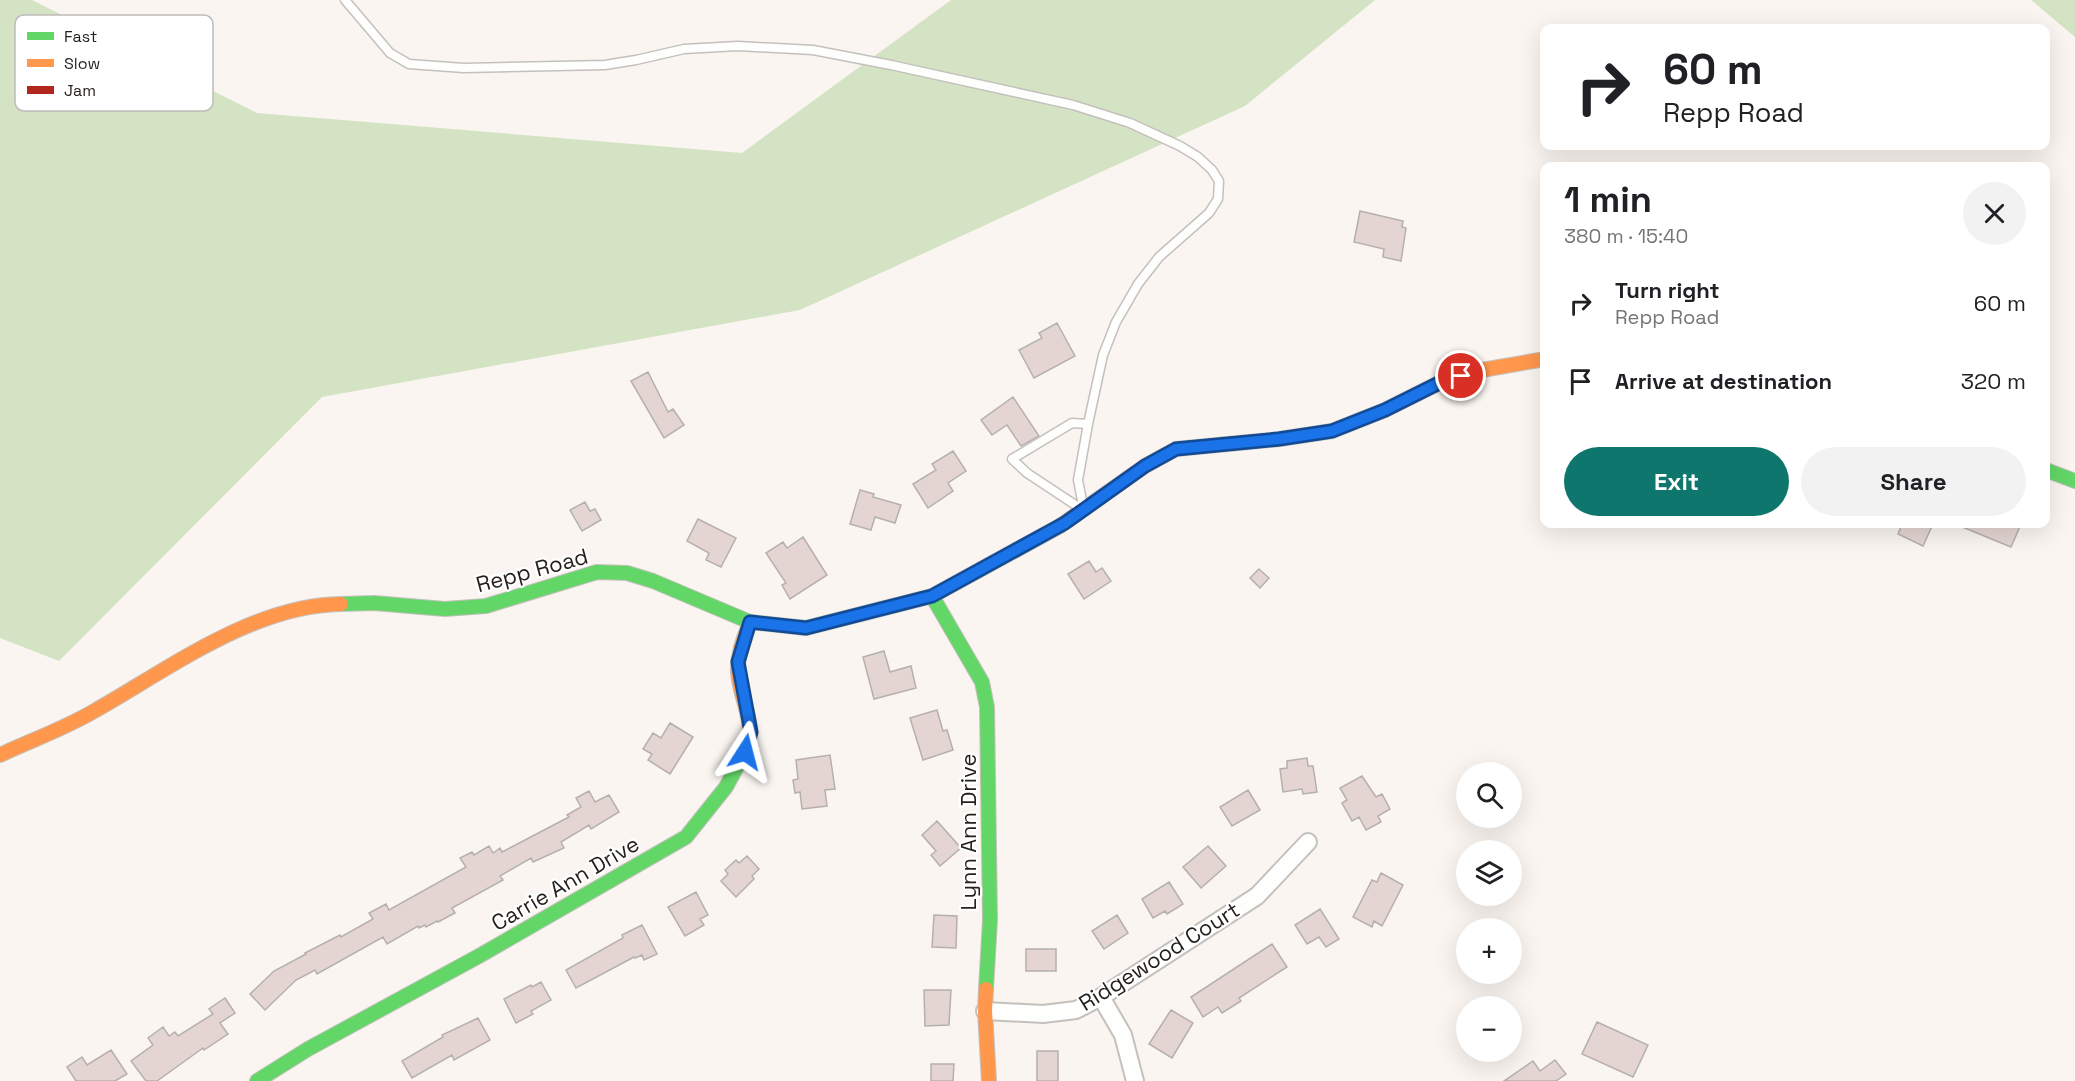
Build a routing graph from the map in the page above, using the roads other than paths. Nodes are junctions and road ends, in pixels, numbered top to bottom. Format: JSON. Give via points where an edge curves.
{"nodes":[{"id":1,"x":345,"y":0,"type":"edge"},
{"id":2,"x":1540,"y":360,"type":"edge"},
{"id":3,"x":1088,"y":424,"type":"junction"},
{"id":4,"x":2050,"y":472,"type":"edge"},
{"id":5,"x":2075,"y":481,"type":"edge"},
{"id":6,"x":1083,"y":510,"type":"junction"},
{"id":7,"x":932,"y":596,"type":"junction"},
{"id":8,"x":750,"y":622,"type":"junction"},
{"id":9,"x":0,"y":755,"type":"edge"},
{"id":10,"x":1308,"y":842,"type":"dead end"},
{"id":11,"x":1101,"y":997,"type":"junction"},
{"id":12,"x":985,"y":1011,"type":"junction"},
{"id":13,"x":257,"y":1081,"type":"edge"},
{"id":14,"x":989,"y":1081,"type":"edge"},
{"id":15,"x":1135,"y":1081,"type":"edge"}],
"edges":[{"from":1,"to":3,"type":"lane","via":[[390,53],[409,64],[464,68],[605,64],[684,49],[738,46],[813,50],[1073,105],[1130,123],[1198,156],[1219,181],[1218,199],[1209,213],[1159,257],[1116,322],[1103,355]]},
{"from":2,"to":6,"type":"street","name":"Repp Road","via":[[1445,380],[1332,431],[1176,449]]},
{"from":3,"to":6,"type":"lane","via":[[1078,480]]},
{"from":3,"to":6,"type":"lane","via":[[1072,423],[1012,459]]},
{"from":4,"to":5,"type":"street"},
{"from":6,"to":7,"type":"street","name":"Repp Road"},
{"from":7,"to":8,"type":"street","name":"Repp Road","via":[[806,628]]},
{"from":7,"to":12,"type":"street","name":"Lynn Ann Drive","via":[[982,682],[987,707],[990,920]]},
{"from":8,"to":9,"type":"street","name":"Repp Road","via":[[627,573],[597,572],[486,606],[445,609],[374,603],[321,604],[286,612],[214,639],[93,712]]},
{"from":8,"to":13,"type":"street","name":"Carrie Ann Drive","via":[[738,662],[751,732],[745,752],[722,793],[686,837]]},
{"from":10,"to":11,"type":"street","name":"Ridgewood Court","via":[[1257,896]]},
{"from":11,"to":12,"type":"street","name":"Ridgewood Court","via":[[1076,1010],[1042,1014]]},
{"from":11,"to":15,"type":"street","via":[[1123,1035]]},
{"from":12,"to":14,"type":"street","name":"Lynn Ann Drive"}]}
